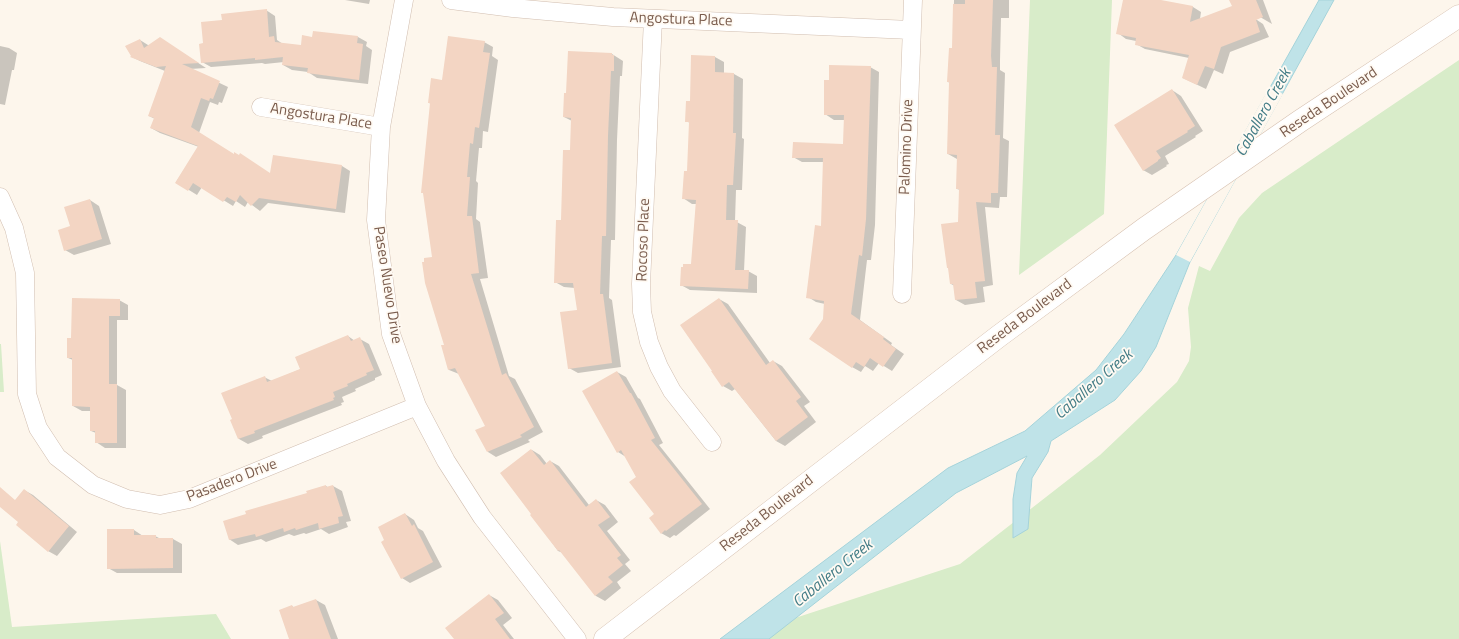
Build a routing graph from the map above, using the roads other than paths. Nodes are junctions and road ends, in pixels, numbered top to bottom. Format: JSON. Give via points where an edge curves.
{"nodes":[{"id":1,"x":404,"y":0,"type":"edge"},
{"id":2,"x":451,"y":0,"type":"edge"},
{"id":3,"x":913,"y":0,"type":"edge"},
{"id":4,"x":1459,"y":16,"type":"edge"},
{"id":5,"x":653,"y":19,"type":"junction"},
{"id":6,"x":911,"y":30,"type":"junction"},
{"id":7,"x":261,"y":107,"type":"dead end"},
{"id":8,"x":381,"y":127,"type":"junction"},
{"id":9,"x":0,"y":197,"type":"edge"},
{"id":10,"x":902,"y":294,"type":"dead end"},
{"id":11,"x":417,"y":406,"type":"junction"},
{"id":12,"x":712,"y":442,"type":"dead end"},
{"id":13,"x":577,"y":639,"type":"edge"},
{"id":14,"x":605,"y":639,"type":"edge"}],
"edges":[{"from":1,"to":8,"type":"street","name":"Paseo Nuevo Drive"},
{"from":2,"to":5,"type":"street","name":"Angostura Place","via":[[513,8]]},
{"from":3,"to":6,"type":"street","name":"Palomino Drive"},
{"from":4,"to":14,"type":"main road","name":"Reseda Boulevard","via":[[1144,229],[999,336]]},
{"from":5,"to":6,"type":"street","name":"Angostura Place"},
{"from":5,"to":12,"type":"street","name":"Rocoso Place","via":[[641,284],[642,312],[649,342],[659,367],[672,391]]},
{"from":6,"to":10,"type":"street","name":"Palomino Drive"},
{"from":7,"to":8,"type":"street","name":"Angostura Place"},
{"from":8,"to":11,"type":"street","name":"Paseo Nuevo Drive","via":[[376,220],[391,334]]},
{"from":9,"to":11,"type":"street","name":"Pasadero Drive","via":[[14,228],[25,273],[27,394],[38,428],[57,457],[93,485],[127,500],[160,505],[189,500]]},
{"from":11,"to":13,"type":"street","name":"Paseo Nuevo Drive","via":[[446,461],[482,517]]}]}
